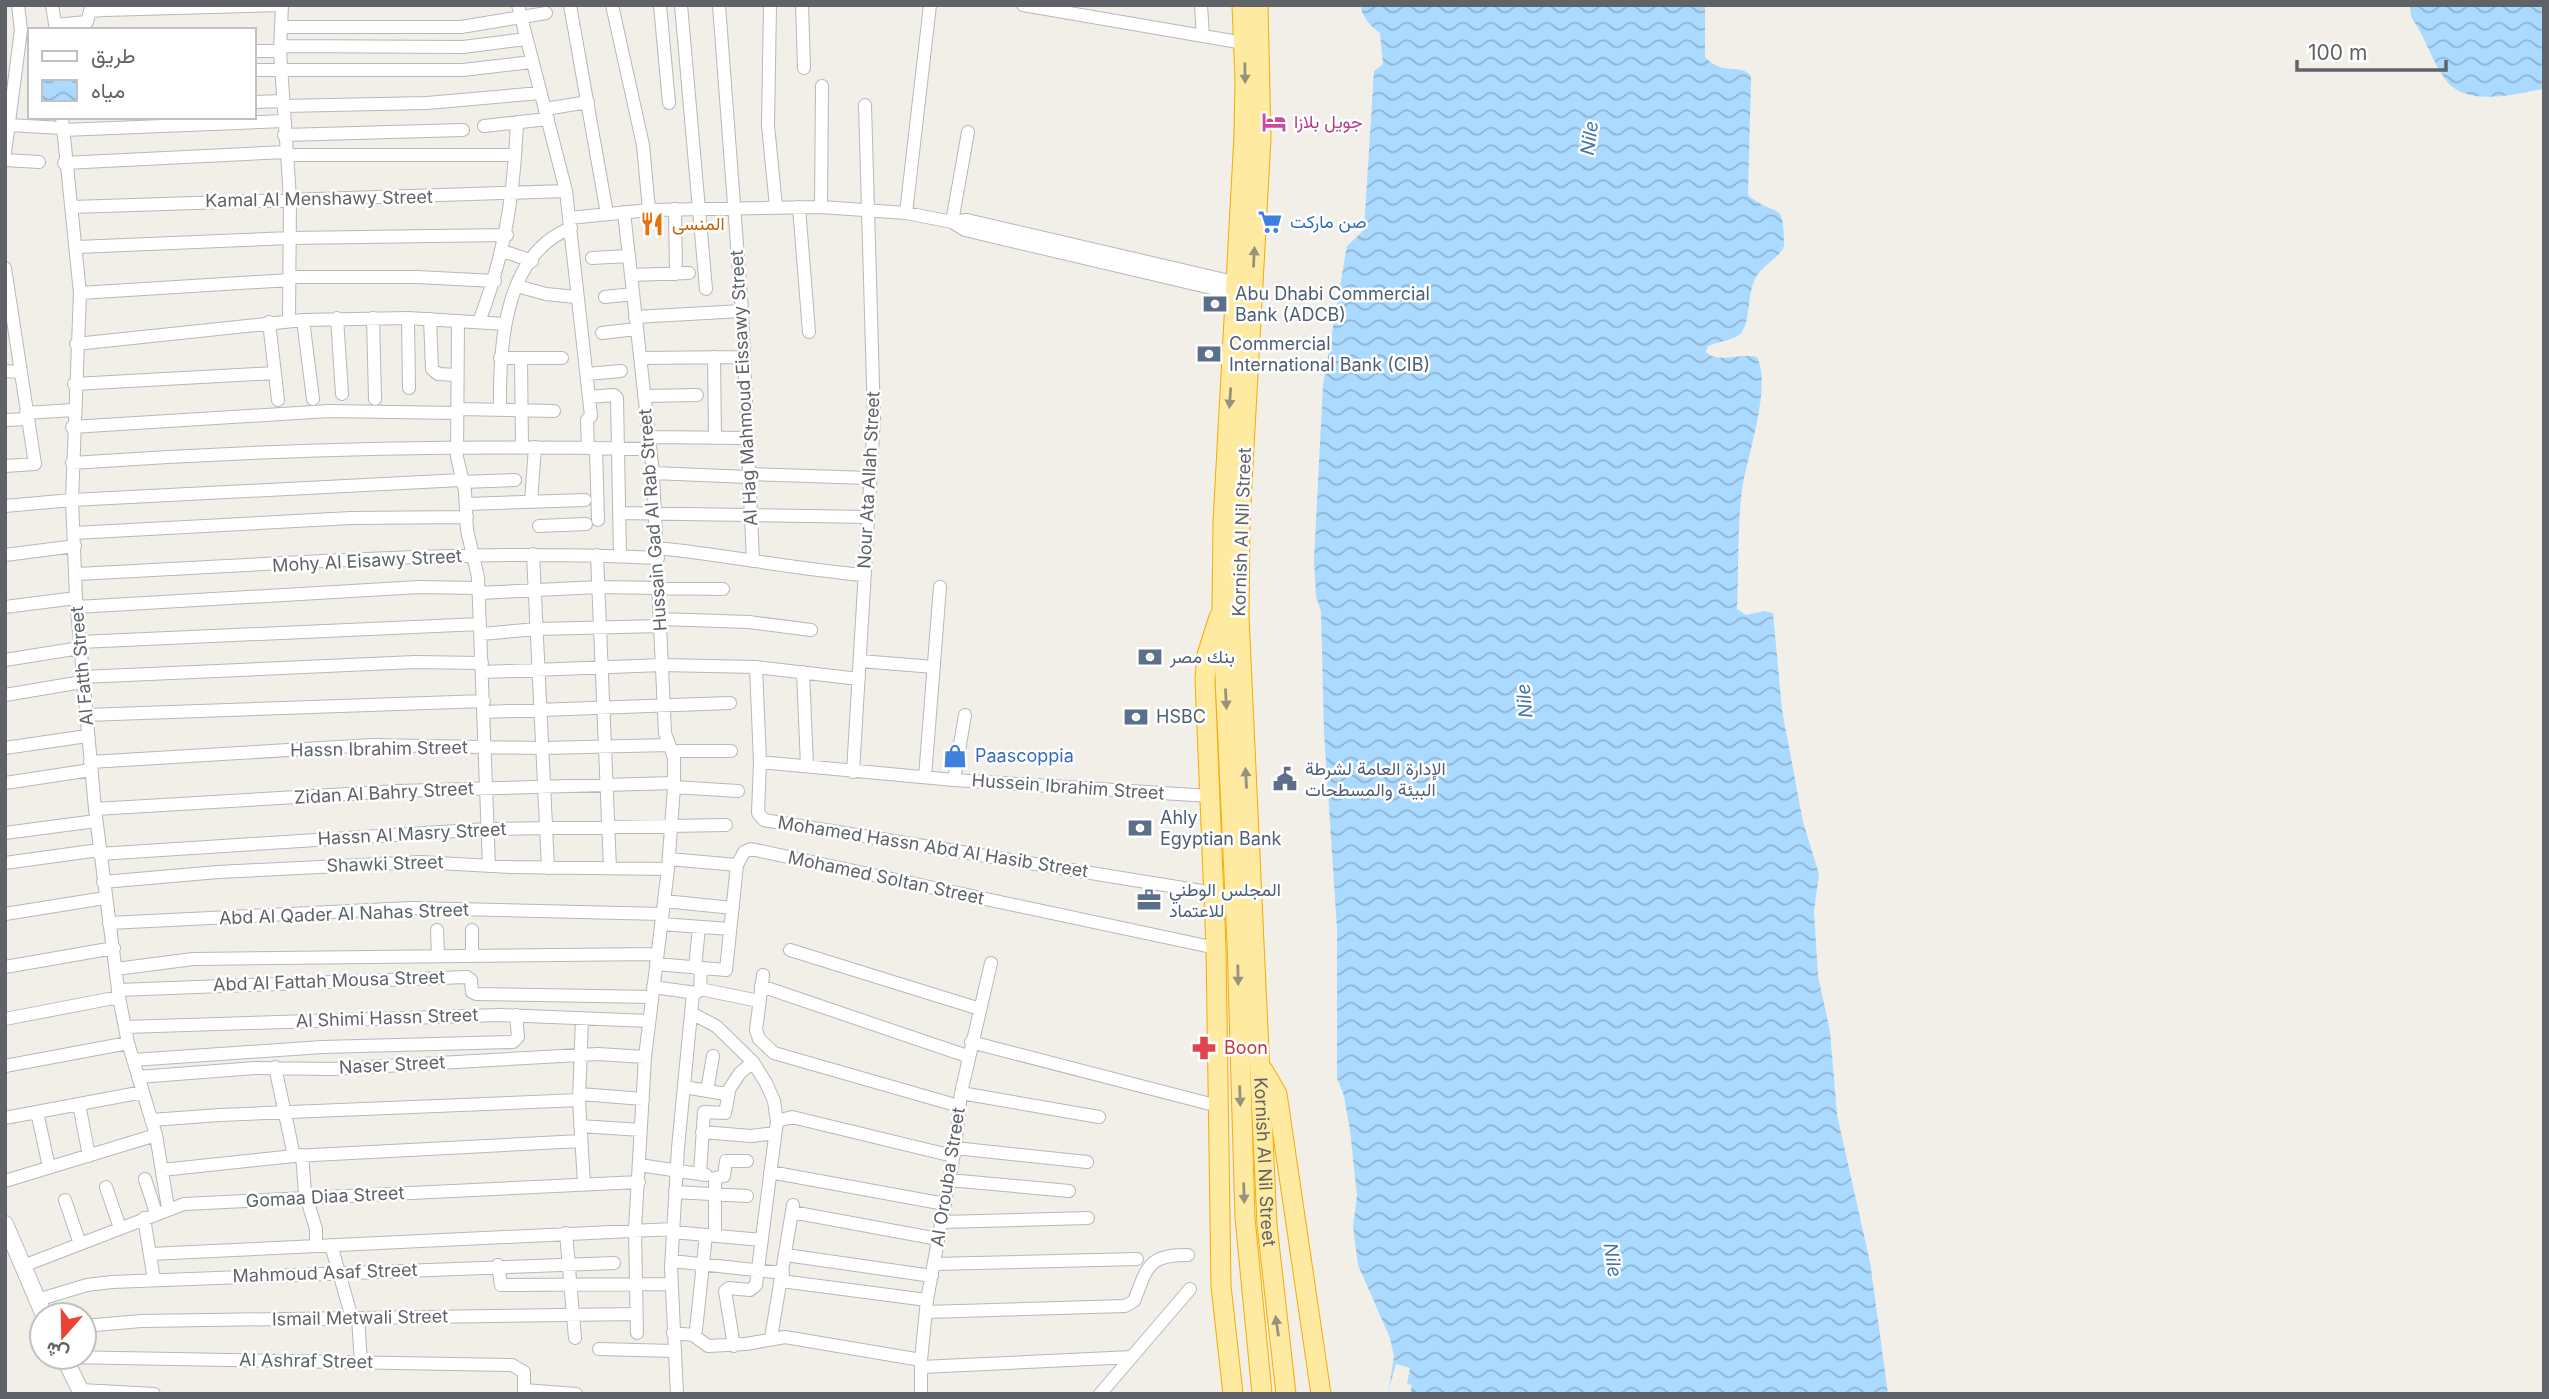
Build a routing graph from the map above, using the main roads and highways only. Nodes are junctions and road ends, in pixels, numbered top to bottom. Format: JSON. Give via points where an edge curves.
{"nodes":[{"id":1,"x":1242,"y":5,"type":"edge"},
{"id":2,"x":1258,"y":5,"type":"edge"},
{"id":3,"x":1222,"y":610,"type":"junction"},
{"id":4,"x":1215,"y":915,"type":"junction"},
{"id":5,"x":1237,"y":942,"type":"junction"},
{"id":6,"x":1260,"y":1066,"type":"junction"},
{"id":7,"x":5,"y":1224,"type":"edge"},
{"id":8,"x":38,"y":1301,"type":"edge"},
{"id":9,"x":71,"y":1371,"type":"edge"},
{"id":10,"x":81,"y":1392,"type":"edge"},
{"id":11,"x":1233,"y":1394,"type":"edge"},
{"id":12,"x":1262,"y":1394,"type":"edge"},
{"id":13,"x":1286,"y":1394,"type":"edge"},
{"id":14,"x":1321,"y":1394,"type":"edge"}],
"edges":[{"from":1,"to":3,"type":"highway","name":"Kornish Al Nil Street","one_way":true,"via":[[1237,288]]},
{"from":6,"to":2,"type":"highway","name":"Kornish Al Nil Street","one_way":true,"via":[[1239,617],[1261,138]]},
{"from":3,"to":4,"type":"highway","via":[[1212,632],[1205,679]]},
{"from":3,"to":5,"type":"highway","name":"Kornish Al Nil Street","one_way":true},
{"from":4,"to":5,"type":"highway"},
{"from":4,"to":11,"type":"highway","via":[[1221,1286]]},
{"from":5,"to":12,"type":"highway","name":"Kornish Al Nil Street","one_way":true,"via":[[1245,1218]]},
{"from":13,"to":6,"type":"highway","name":"Kornish Al Nil Street","one_way":true,"via":[[1266,1225]]},
{"from":6,"to":14,"type":"highway","via":[[1277,1094]]},
{"from":7,"to":8,"type":"main road"},
{"from":9,"to":10,"type":"main road"}]}
